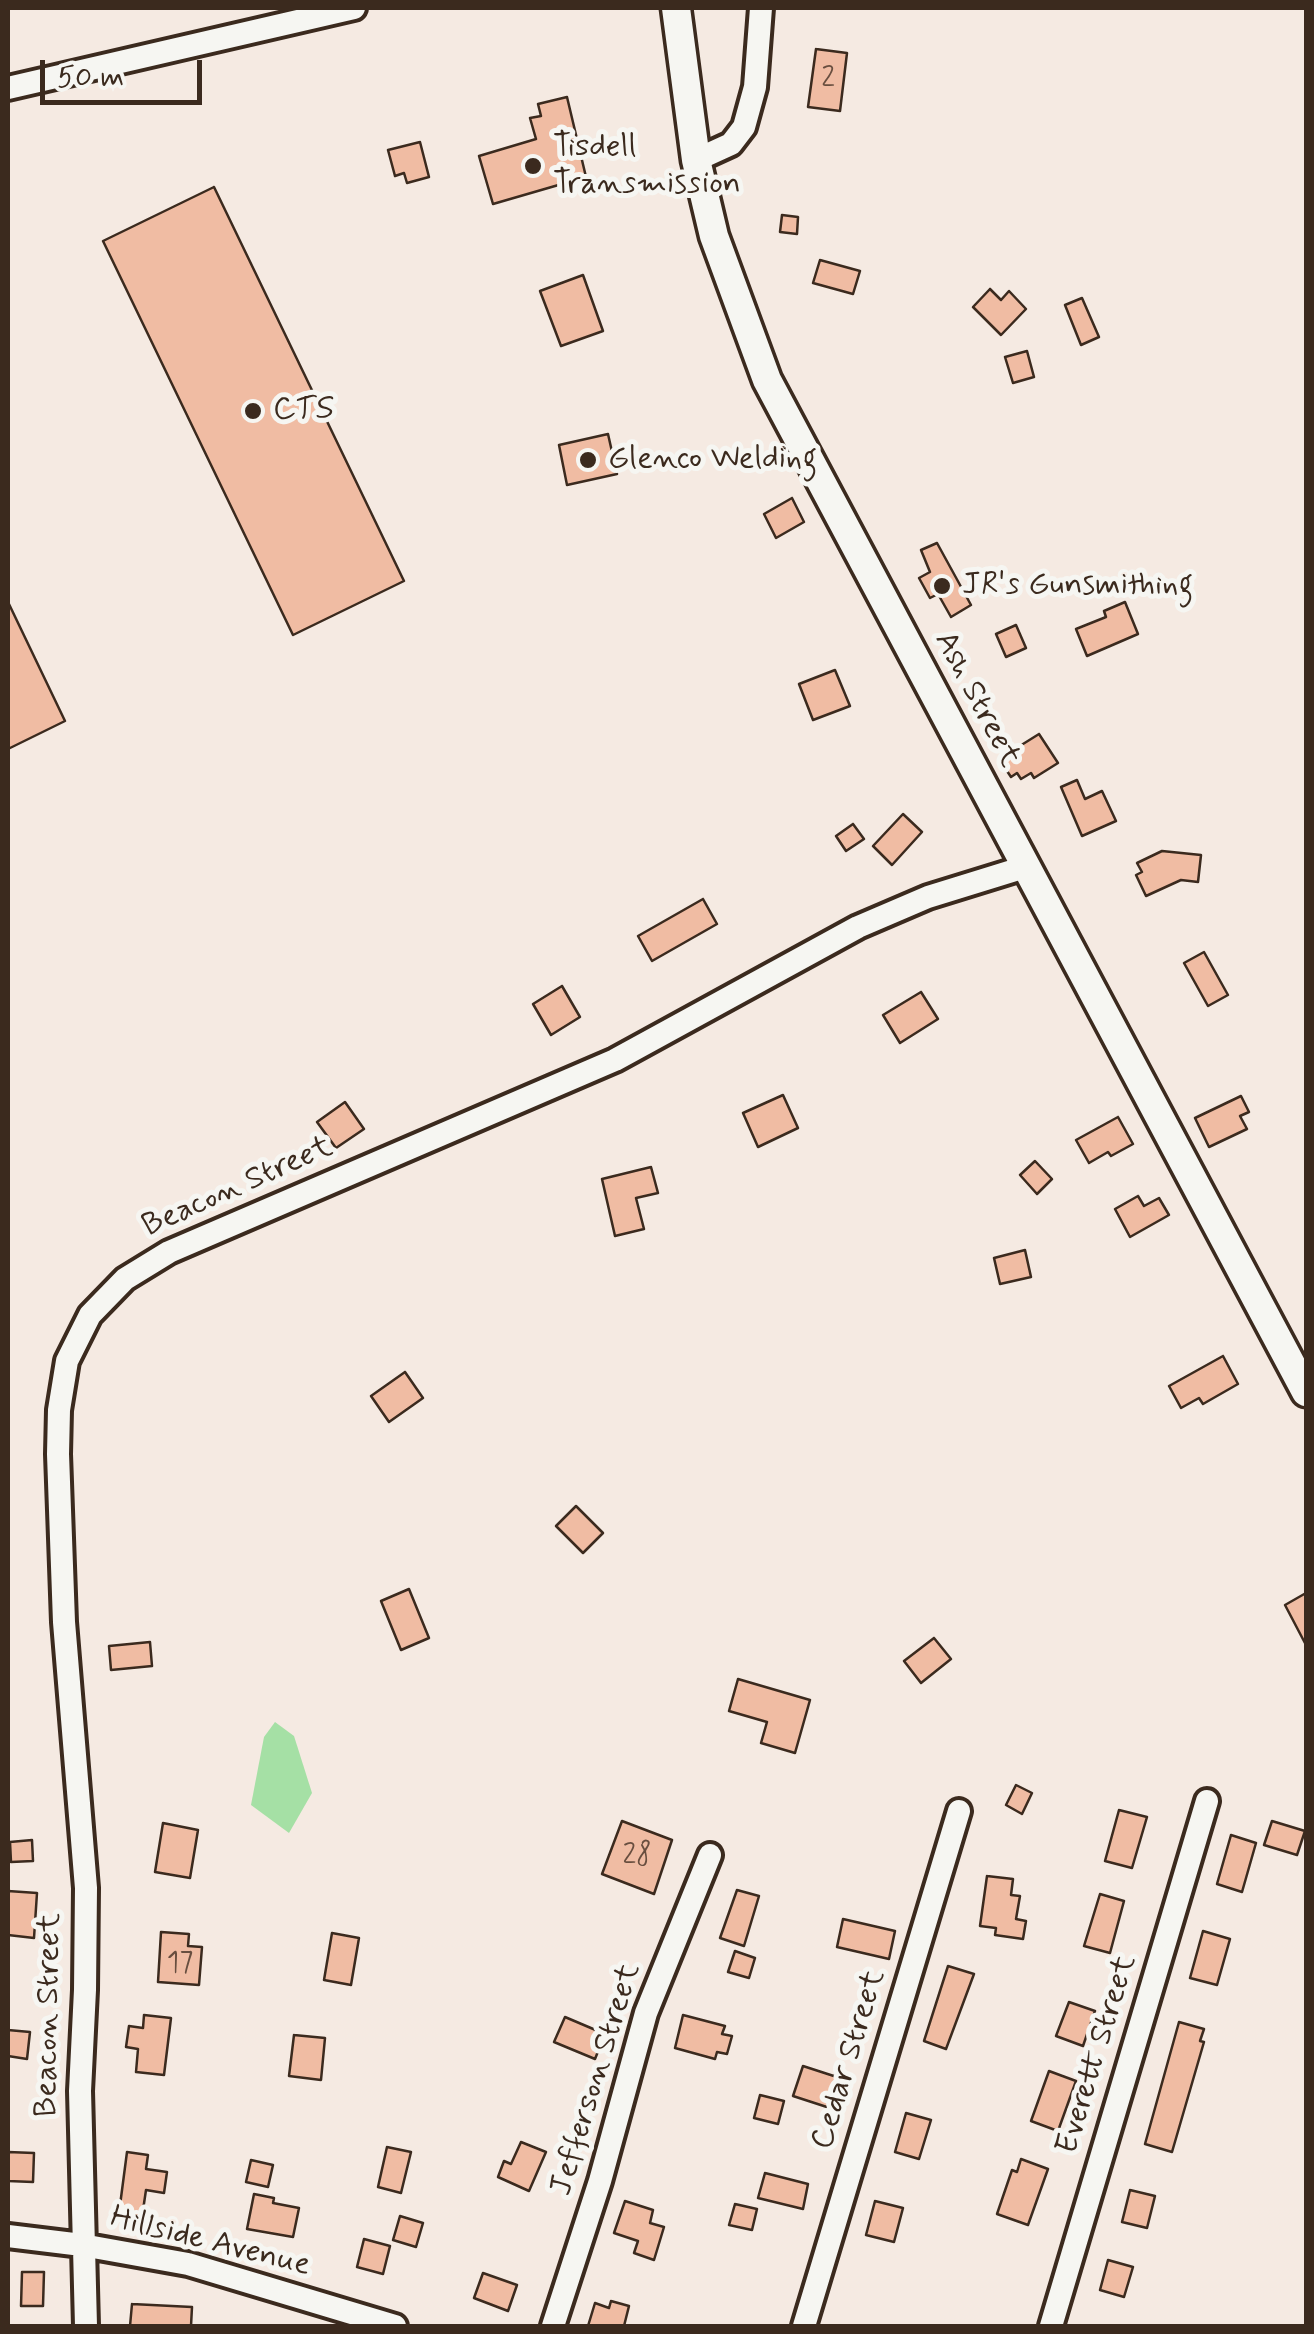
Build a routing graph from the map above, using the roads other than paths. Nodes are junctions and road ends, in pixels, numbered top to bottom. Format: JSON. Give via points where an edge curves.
{"nodes":[{"id":1,"x":354,"y":8,"type":"edge"},
{"id":2,"x":676,"y":8,"type":"edge"},
{"id":3,"x":761,"y":8,"type":"edge"},
{"id":4,"x":8,"y":88,"type":"edge"},
{"id":5,"x":696,"y":160,"type":"junction"},
{"id":6,"x":1025,"y":868,"type":"junction"},
{"id":7,"x":1306,"y":1392,"type":"edge"},
{"id":8,"x":1207,"y":1802,"type":"dead end"},
{"id":9,"x":959,"y":1812,"type":"dead end"},
{"id":10,"x":710,"y":1855,"type":"dead end"},
{"id":11,"x":8,"y":2236,"type":"edge"},
{"id":12,"x":82,"y":2245,"type":"junction"},
{"id":13,"x":86,"y":2326,"type":"edge"},
{"id":14,"x":395,"y":2326,"type":"edge"},
{"id":15,"x":553,"y":2326,"type":"edge"},
{"id":16,"x":804,"y":2326,"type":"edge"},
{"id":17,"x":1050,"y":2326,"type":"edge"}],
"edges":[{"from":1,"to":4,"type":"street"},
{"from":2,"to":5,"type":"street","name":"Ash Street"},
{"from":3,"to":5,"type":"street","via":[[744,127],[731,144]]},
{"from":5,"to":6,"type":"street","name":"Ash Street","via":[[714,236],[767,380]]},
{"from":6,"to":7,"type":"street","name":"Ash Street"},
{"from":6,"to":12,"type":"street","name":"Beacon Street","via":[[858,927],[614,1060],[169,1252],[125,1279],[90,1315],[67,1360],[58,1454],[86,1888]]},
{"from":8,"to":17,"type":"street","name":"Everett Street"},
{"from":9,"to":16,"type":"street","name":"Cedar Street"},
{"from":10,"to":15,"type":"street","name":"Jefferson Street","via":[[646,2013]]},
{"from":11,"to":12,"type":"street","name":"Hillside Avenue"},
{"from":12,"to":13,"type":"street","name":"Beacon Street"},
{"from":12,"to":14,"type":"street","name":"Hillside Avenue","via":[[188,2264]]}]}
